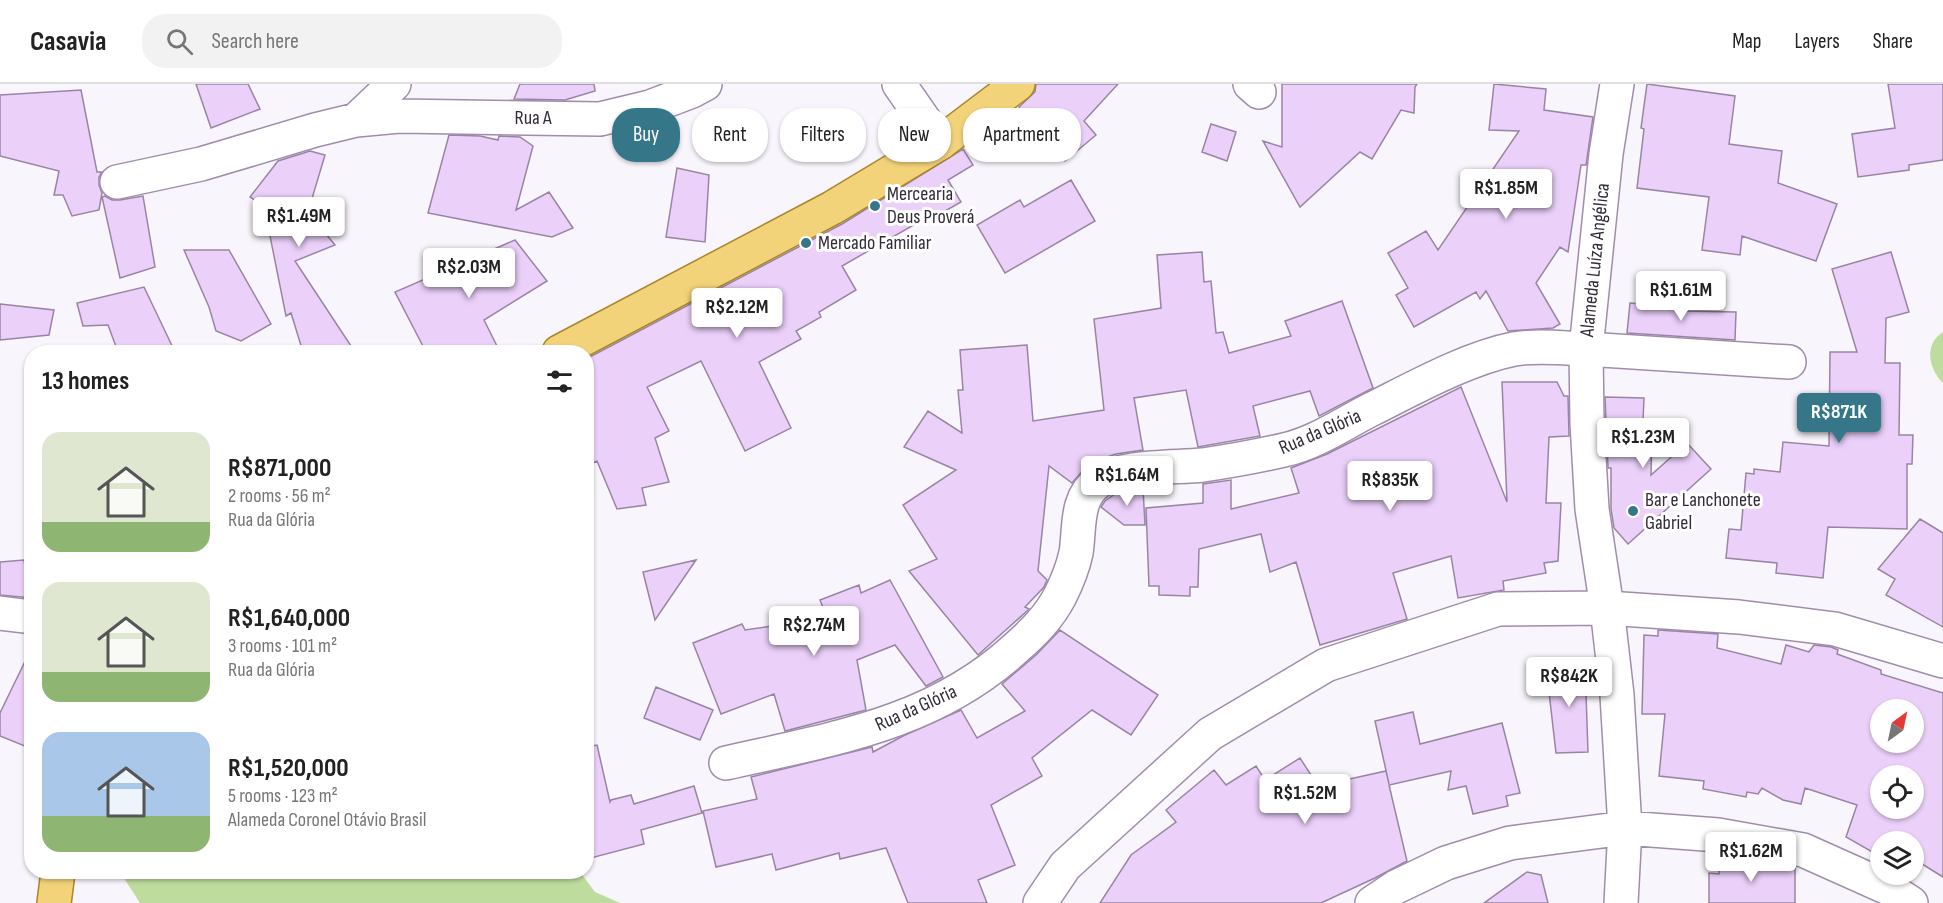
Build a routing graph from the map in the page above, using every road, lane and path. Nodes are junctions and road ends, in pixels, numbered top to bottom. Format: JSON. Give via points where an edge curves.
{"nodes":[{"id":1,"x":370,"y":84,"type":"edge"},
{"id":2,"x":394,"y":84,"type":"edge"},
{"id":3,"x":705,"y":84,"type":"edge"},
{"id":4,"x":898,"y":84,"type":"edge"},
{"id":5,"x":1018,"y":84,"type":"edge"},
{"id":6,"x":1617,"y":84,"type":"edge"},
{"id":7,"x":915,"y":108,"type":"edge"},
{"id":8,"x":356,"y":120,"type":"junction"},
{"id":9,"x":951,"y":134,"type":"edge"},
{"id":10,"x":907,"y":162,"type":"edge"},
{"id":11,"x":117,"y":183,"type":"dead end"},
{"id":12,"x":572,"y":345,"type":"edge"},
{"id":13,"x":1586,"y":349,"type":"junction"},
{"id":14,"x":1789,"y":362,"type":"dead end"},
{"id":15,"x":1608,"y":608,"type":"junction"},
{"id":16,"x":0,"y":613,"type":"edge"},
{"id":17,"x":24,"y":616,"type":"edge"},
{"id":18,"x":1943,"y":661,"type":"edge"},
{"id":19,"x":726,"y":763,"type":"dead end"},
{"id":20,"x":1625,"y":828,"type":"junction"},
{"id":21,"x":57,"y":879,"type":"edge"},
{"id":22,"x":54,"y":903,"type":"edge"},
{"id":23,"x":1040,"y":903,"type":"edge"},
{"id":24,"x":1372,"y":903,"type":"edge"},
{"id":25,"x":1621,"y":903,"type":"edge"},
{"id":26,"x":1911,"y":903,"type":"edge"}],
"edges":[{"from":1,"to":8,"type":"street"},
{"from":2,"to":8,"type":"street","name":"Rua A"},
{"from":3,"to":8,"type":"street","name":"Rua A","via":[[650,107],[600,118],[399,116]]},
{"from":4,"to":7,"type":"street"},
{"from":5,"to":9,"type":"main road"},
{"from":6,"to":13,"type":"street","name":"Alameda Luíza Angélica"},
{"from":8,"to":11,"type":"street","name":"Rua A","via":[[201,164]]},
{"from":10,"to":12,"type":"main road","via":[[832,208]]},
{"from":13,"to":14,"type":"street","name":"Rua da Glória"},
{"from":13,"to":15,"type":"street","name":"Alameda Luíza Angélica","via":[[1592,509]]},
{"from":13,"to":19,"type":"street","name":"Rua da Glória","via":[[1514,349],[1467,364],[1287,450],[1204,465],[1127,471],[1098,481],[1081,509],[1076,555],[1060,596],[1041,626],[993,669],[912,714],[865,731]]},
{"from":15,"to":18,"type":"street","via":[[1739,617],[1835,629]]},
{"from":15,"to":20,"type":"street","name":"Alameda Luíza Angélica"},
{"from":15,"to":23,"type":"street","via":[[1498,609],[1326,665],[1210,734],[1065,866]]},
{"from":16,"to":17,"type":"street"},
{"from":20,"to":24,"type":"street","via":[[1510,843],[1446,863]]},
{"from":20,"to":25,"type":"street","name":"Alameda Luíza Angélica"},
{"from":20,"to":26,"type":"street","via":[[1718,835],[1803,850],[1888,888]]},
{"from":21,"to":22,"type":"main road"}]}
